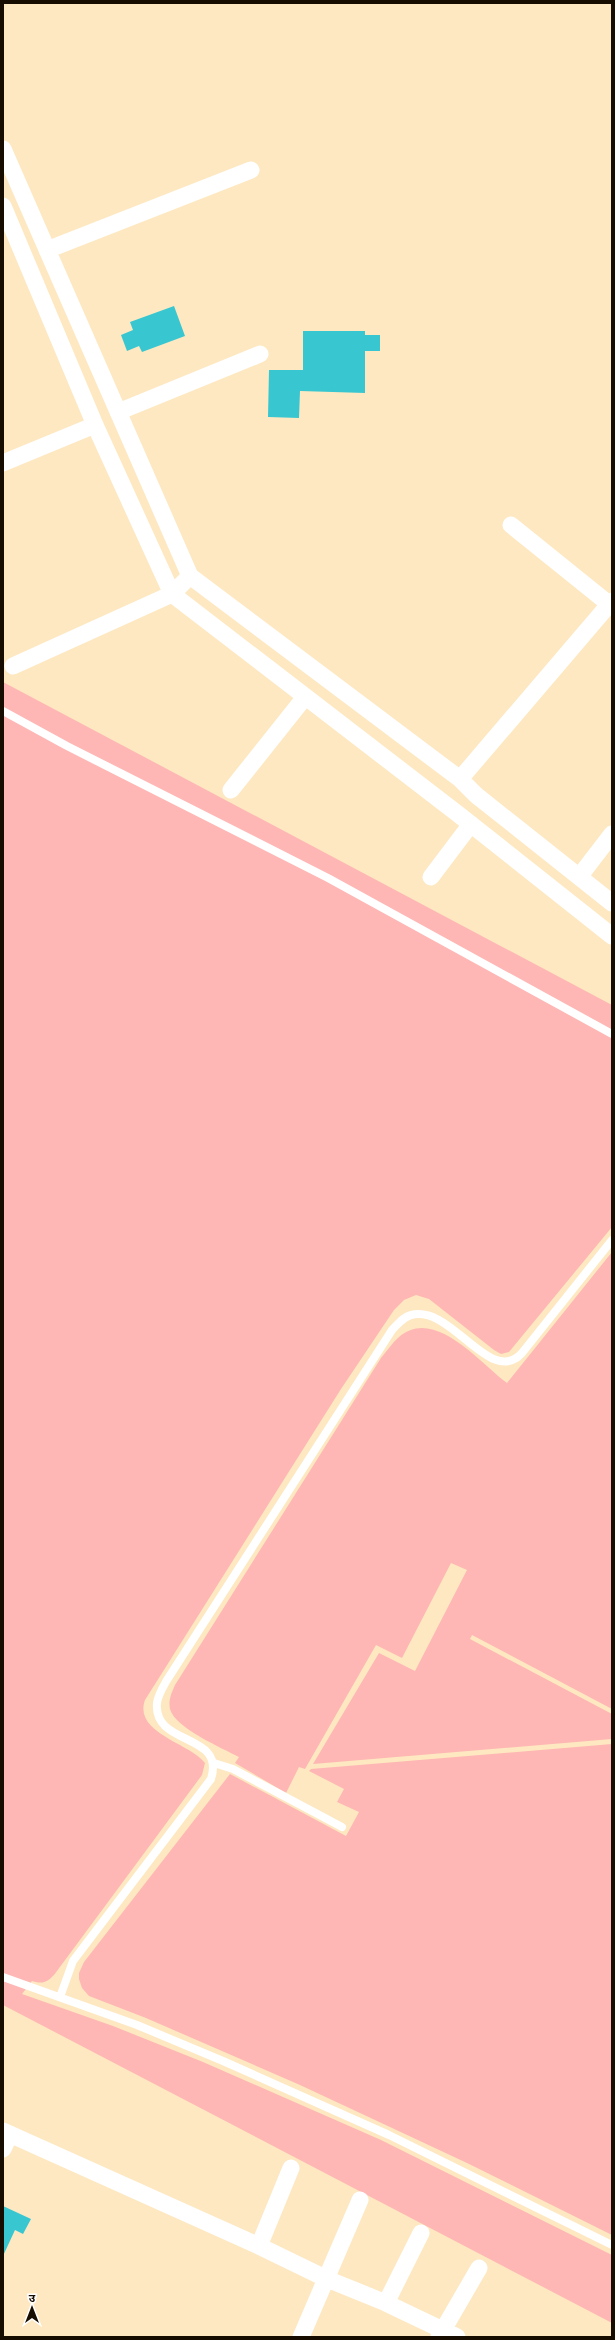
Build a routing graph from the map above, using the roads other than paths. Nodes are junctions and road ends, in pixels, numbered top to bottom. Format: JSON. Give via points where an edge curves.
{"nodes":[{"id":1,"x":3,"y":149,"type":"edge"},
{"id":2,"x":251,"y":170,"type":"dead end"},
{"id":3,"x":3,"y":206,"type":"edge"},
{"id":4,"x":47,"y":250,"type":"junction"},
{"id":5,"x":260,"y":354,"type":"dead end"},
{"id":6,"x":118,"y":412,"type":"junction"},
{"id":7,"x":95,"y":425,"type":"junction"},
{"id":8,"x":3,"y":463,"type":"edge"},
{"id":9,"x":511,"y":525,"type":"dead end"},
{"id":10,"x":190,"y":576,"type":"junction"},
{"id":11,"x":172,"y":594,"type":"junction"},
{"id":12,"x":610,"y":602,"type":"edge"},
{"id":13,"x":13,"y":666,"type":"dead end"},
{"id":14,"x":305,"y":697,"type":"junction"},
{"id":15,"x":3,"y":711,"type":"edge"},
{"id":16,"x":460,"y":779,"type":"junction"},
{"id":17,"x":231,"y":790,"type":"dead end"},
{"id":18,"x":476,"y":795,"type":"junction"},
{"id":19,"x":465,"y":819,"type":"junction"},
{"id":20,"x":612,"y":834,"type":"edge"},
{"id":21,"x":431,"y":877,"type":"dead end"},
{"id":22,"x":579,"y":877,"type":"junction"},
{"id":23,"x":612,"y":903,"type":"edge"},
{"id":24,"x":612,"y":936,"type":"edge"},
{"id":25,"x":612,"y":1034,"type":"edge"},
{"id":26,"x":612,"y":1240,"type":"edge"},
{"id":27,"x":214,"y":1763,"type":"junction"},
{"id":28,"x":342,"y":1827,"type":"dead end"},
{"id":29,"x":3,"y":1977,"type":"edge"},
{"id":30,"x":60,"y":1997,"type":"junction"},
{"id":31,"x":5,"y":2138,"type":"edge"},
{"id":32,"x":290,"y":2168,"type":"dead end"},
{"id":33,"x":360,"y":2200,"type":"dead end"},
{"id":34,"x":421,"y":2233,"type":"dead end"},
{"id":35,"x":612,"y":2245,"type":"edge"},
{"id":36,"x":259,"y":2246,"type":"junction"},
{"id":37,"x":479,"y":2268,"type":"dead end"},
{"id":38,"x":327,"y":2279,"type":"junction"},
{"id":39,"x":386,"y":2303,"type":"junction"},
{"id":40,"x":440,"y":2333,"type":"edge"},
{"id":41,"x":301,"y":2337,"type":"edge"},
{"id":42,"x":457,"y":2337,"type":"edge"}],
"edges":[{"from":1,"to":4,"type":"street"},
{"from":2,"to":4,"type":"street"},
{"from":3,"to":7,"type":"street"},
{"from":4,"to":6,"type":"street"},
{"from":5,"to":6,"type":"street"},
{"from":6,"to":10,"type":"street"},
{"from":7,"to":8,"type":"street"},
{"from":7,"to":11,"type":"street"},
{"from":9,"to":12,"type":"street"},
{"from":10,"to":11,"type":"street"},
{"from":10,"to":16,"type":"street"},
{"from":11,"to":13,"type":"street"},
{"from":11,"to":14,"type":"street"},
{"from":12,"to":16,"type":"street"},
{"from":14,"to":17,"type":"street"},
{"from":14,"to":19,"type":"street"},
{"from":15,"to":25,"type":"lane","via":[[321,874]]},
{"from":16,"to":18,"type":"street"},
{"from":18,"to":19,"type":"street"},
{"from":18,"to":22,"type":"street"},
{"from":19,"to":21,"type":"street"},
{"from":19,"to":24,"type":"street"},
{"from":20,"to":22,"type":"street"},
{"from":22,"to":23,"type":"street"},
{"from":26,"to":27,"type":"lane","via":[[522,1353],[508,1363],[493,1360],[450,1326],[425,1315],[412,1315],[392,1330],[160,1693],[157,1702],[162,1723],[207,1751]]},
{"from":27,"to":28,"type":"lane","via":[[233,1769]]},
{"from":27,"to":30,"type":"lane","via":[[211,1779],[202,1793],[73,1961]]},
{"from":29,"to":30,"type":"lane"},
{"from":30,"to":35,"type":"lane","via":[[216,2058],[389,2135]]},
{"from":31,"to":36,"type":"street"},
{"from":32,"to":36,"type":"street"},
{"from":33,"to":38,"type":"street"},
{"from":34,"to":39,"type":"street"},
{"from":36,"to":38,"type":"street"},
{"from":37,"to":40,"type":"street"},
{"from":38,"to":39,"type":"street"},
{"from":38,"to":41,"type":"street"},
{"from":39,"to":40,"type":"street"},
{"from":40,"to":42,"type":"street"}]}
